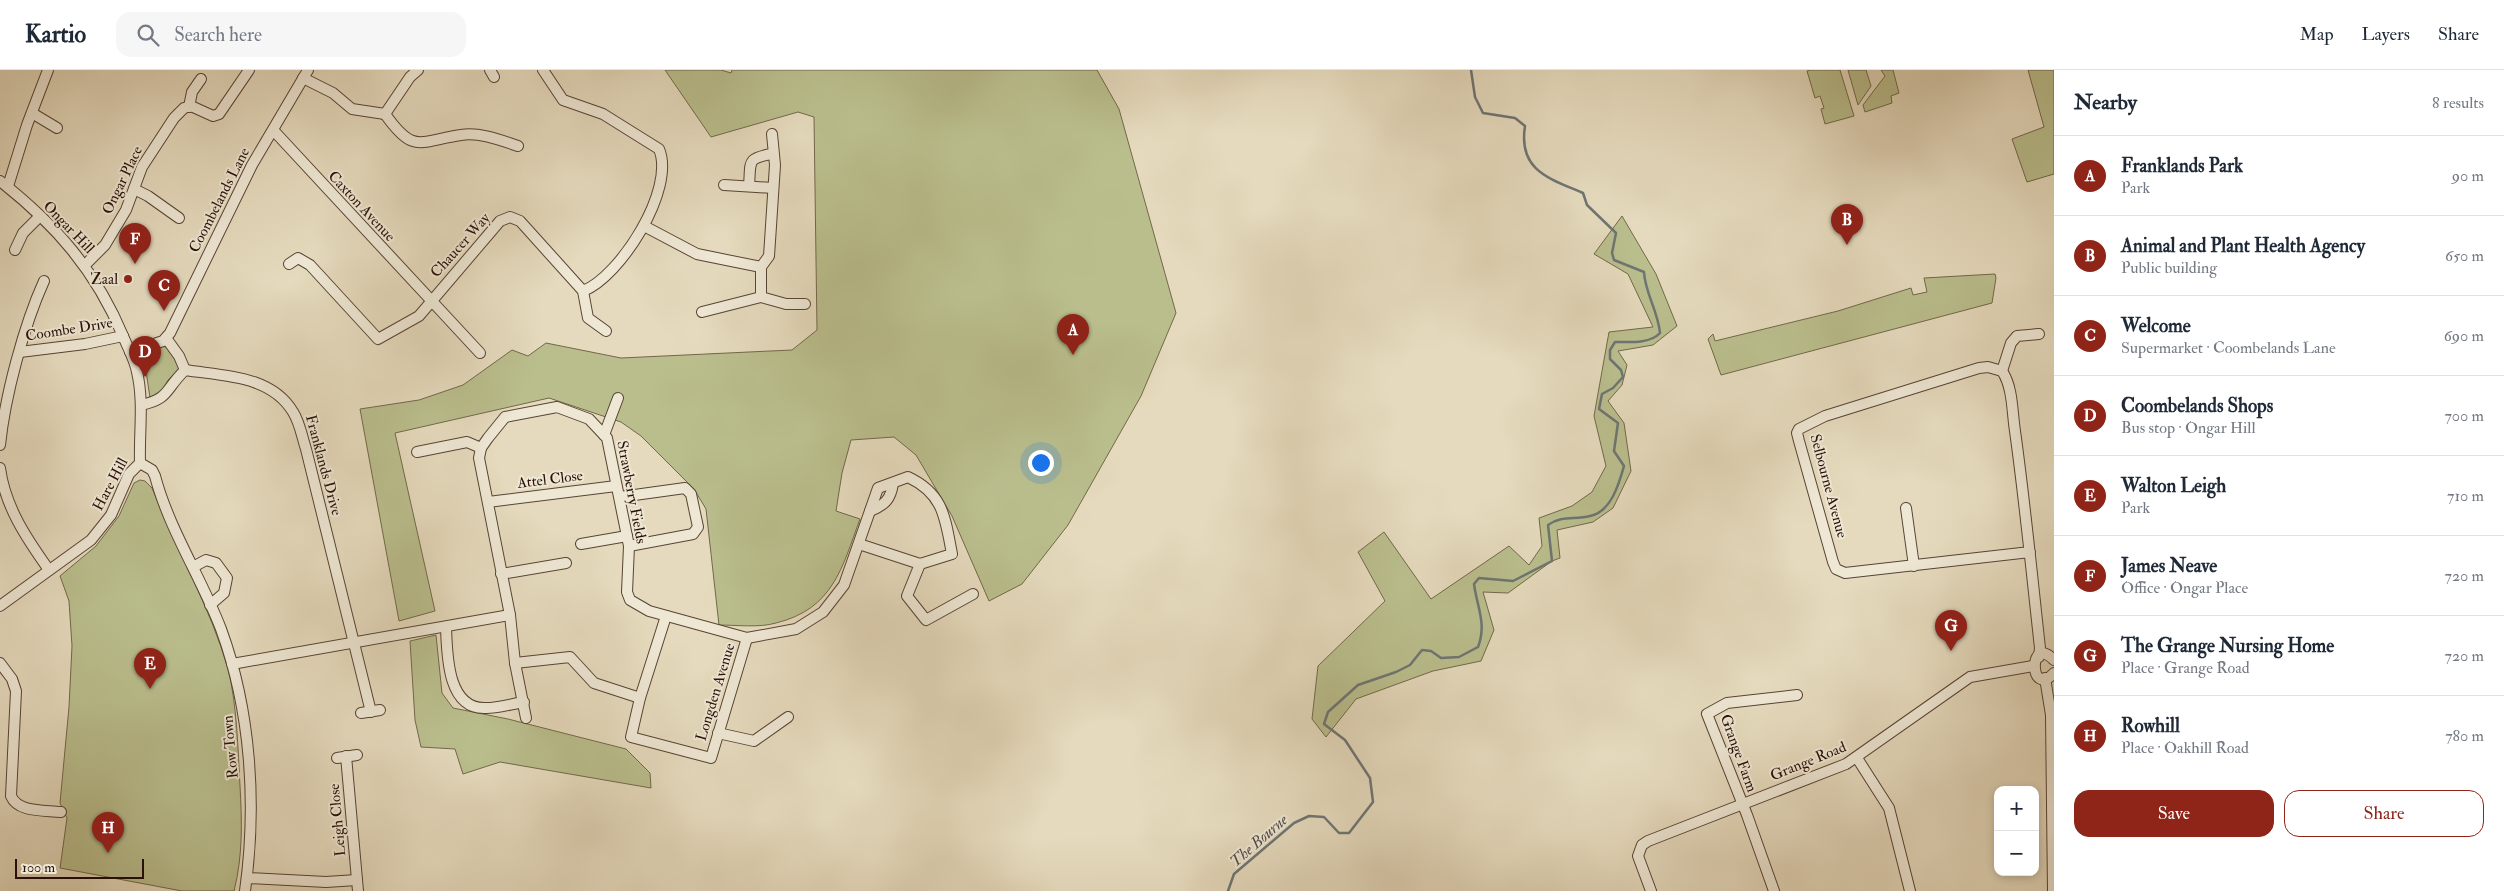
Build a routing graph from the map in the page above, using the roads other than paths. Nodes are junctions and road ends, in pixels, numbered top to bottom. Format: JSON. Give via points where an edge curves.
{"nodes":[{"id":1,"x":48,"y":70,"type":"edge"},
{"id":2,"x":249,"y":70,"type":"edge"},
{"id":3,"x":418,"y":70,"type":"edge"},
{"id":4,"x":543,"y":70,"type":"edge"},
{"id":5,"x":305,"y":74,"type":"edge"},
{"id":6,"x":202,"y":79,"type":"dead end"},
{"id":7,"x":189,"y":107,"type":"junction"},
{"id":8,"x":32,"y":113,"type":"junction"},
{"id":9,"x":385,"y":114,"type":"junction"},
{"id":10,"x":56,"y":128,"type":"dead end"},
{"id":11,"x":274,"y":131,"type":"junction"},
{"id":12,"x":772,"y":134,"type":"dead end"},
{"id":13,"x":518,"y":146,"type":"dead end"},
{"id":14,"x":772,"y":154,"type":"junction"},
{"id":15,"x":3,"y":183,"type":"edge"},
{"id":16,"x":724,"y":184,"type":"dead end"},
{"id":17,"x":748,"y":186,"type":"junction"},
{"id":18,"x":773,"y":188,"type":"junction"},
{"id":19,"x":134,"y":189,"type":"junction"},
{"id":20,"x":39,"y":217,"type":"junction"},
{"id":21,"x":179,"y":218,"type":"dead end"},
{"id":22,"x":644,"y":226,"type":"junction"},
{"id":23,"x":15,"y":250,"type":"dead end"},
{"id":24,"x":289,"y":264,"type":"dead end"},
{"id":25,"x":85,"y":265,"type":"junction"},
{"id":26,"x":761,"y":267,"type":"junction"},
{"id":27,"x":44,"y":281,"type":"dead end"},
{"id":28,"x":582,"y":291,"type":"junction"},
{"id":29,"x":761,"y":296,"type":"junction"},
{"id":30,"x":431,"y":300,"type":"junction"},
{"id":31,"x":806,"y":304,"type":"dead end"},
{"id":32,"x":702,"y":312,"type":"dead end"},
{"id":33,"x":606,"y":331,"type":"dead end"},
{"id":34,"x":2039,"y":334,"type":"dead end"},
{"id":35,"x":123,"y":336,"type":"junction"},
{"id":36,"x":166,"y":338,"type":"junction"},
{"id":37,"x":20,"y":352,"type":"junction"},
{"id":38,"x":130,"y":352,"type":"junction"},
{"id":39,"x":480,"y":353,"type":"dead end"},
{"id":40,"x":185,"y":370,"type":"junction"},
{"id":41,"x":2002,"y":371,"type":"junction"},
{"id":42,"x":618,"y":398,"type":"dead end"},
{"id":43,"x":141,"y":410,"type":"junction"},
{"id":44,"x":604,"y":435,"type":"junction"},
{"id":45,"x":0,"y":445,"type":"edge"},
{"id":46,"x":481,"y":448,"type":"junction"},
{"id":47,"x":417,"y":452,"type":"dead end"},
{"id":48,"x":140,"y":463,"type":"junction"},
{"id":49,"x":0,"y":468,"type":"edge"},
{"id":50,"x":616,"y":486,"type":"junction"},
{"id":51,"x":620,"y":498,"type":"junction"},
{"id":52,"x":488,"y":502,"type":"junction"},
{"id":53,"x":1906,"y":508,"type":"dead end"},
{"id":54,"x":628,"y":541,"type":"junction"},
{"id":55,"x":580,"y":544,"type":"dead end"},
{"id":56,"x":859,"y":544,"type":"junction"},
{"id":57,"x":2030,"y":552,"type":"junction"},
{"id":58,"x":566,"y":563,"type":"dead end"},
{"id":59,"x":920,"y":564,"type":"junction"},
{"id":60,"x":1914,"y":566,"type":"junction"},
{"id":61,"x":193,"y":567,"type":"junction"},
{"id":62,"x":48,"y":570,"type":"junction"},
{"id":63,"x":501,"y":574,"type":"junction"},
{"id":64,"x":973,"y":594,"type":"dead end"},
{"id":65,"x":210,"y":605,"type":"junction"},
{"id":66,"x":0,"y":606,"type":"edge"},
{"id":67,"x":510,"y":615,"type":"junction"},
{"id":68,"x":666,"y":616,"type":"junction"},
{"id":69,"x":446,"y":627,"type":"junction"},
{"id":70,"x":747,"y":638,"type":"junction"},
{"id":71,"x":354,"y":644,"type":"junction"},
{"id":72,"x":2039,"y":657,"type":"junction"},
{"id":73,"x":2054,"y":660,"type":"edge"},
{"id":74,"x":0,"y":662,"type":"edge"},
{"id":75,"x":515,"y":663,"type":"junction"},
{"id":76,"x":232,"y":664,"type":"junction"},
{"id":77,"x":2033,"y":666,"type":"junction"},
{"id":78,"x":2049,"y":675,"type":"edge"},
{"id":79,"x":1796,"y":694,"type":"dead end"},
{"id":80,"x":640,"y":698,"type":"junction"},
{"id":81,"x":524,"y":702,"type":"junction"},
{"id":82,"x":371,"y":712,"type":"dead end"},
{"id":83,"x":788,"y":717,"type":"dead end"},
{"id":84,"x":526,"y":718,"type":"dead end"},
{"id":85,"x":718,"y":733,"type":"junction"},
{"id":86,"x":347,"y":756,"type":"dead end"},
{"id":87,"x":1857,"y":758,"type":"junction"},
{"id":88,"x":1742,"y":804,"type":"junction"},
{"id":89,"x":61,"y":812,"type":"dead end"},
{"id":90,"x":247,"y":878,"type":"junction"},
{"id":91,"x":357,"y":886,"type":"edge"},
{"id":92,"x":245,"y":891,"type":"edge"},
{"id":93,"x":1652,"y":891,"type":"edge"},
{"id":94,"x":1774,"y":891,"type":"edge"},
{"id":95,"x":1910,"y":891,"type":"edge"},
{"id":96,"x":2053,"y":891,"type":"edge"}],
"edges":[{"from":1,"to":8,"type":"street"},
{"from":2,"to":7,"type":"street","via":[[219,114],[213,116]]},
{"from":3,"to":9,"type":"street"},
{"from":4,"to":22,"type":"street","via":[[563,100],[603,114],[659,149],[662,156],[659,182]]},
{"from":5,"to":9,"type":"street","via":[[352,109]]},
{"from":5,"to":11,"type":"street","name":"Coombelands Lane"},
{"from":6,"to":7,"type":"street","via":[[192,92]]},
{"from":7,"to":19,"type":"street","name":"Ongar Place","via":[[174,118],[142,167]]},
{"from":8,"to":10,"type":"street"},
{"from":8,"to":15,"type":"street","via":[[10,183]]},
{"from":9,"to":13,"type":"street","via":[[398,133],[411,142],[463,135],[490,137]]},
{"from":11,"to":30,"type":"street","name":"Caxton Avenue"},
{"from":11,"to":36,"type":"street","name":"Coombelands Lane","via":[[252,165],[178,320]]},
{"from":12,"to":14,"type":"street"},
{"from":14,"to":17,"type":"street","via":[[754,157],[751,161]]},
{"from":14,"to":18,"type":"street","via":[[775,165]]},
{"from":15,"to":20,"type":"street","name":"Ongar Hill"},
{"from":16,"to":17,"type":"street"},
{"from":17,"to":18,"type":"street"},
{"from":18,"to":26,"type":"street","via":[[769,256]]},
{"from":19,"to":21,"type":"street"},
{"from":19,"to":25,"type":"street","name":"Ongar Place","via":[[126,210],[105,244]]},
{"from":20,"to":23,"type":"street","via":[[24,233]]},
{"from":20,"to":25,"type":"street","name":"Ongar Hill"},
{"from":22,"to":26,"type":"street","via":[[696,254]]},
{"from":22,"to":28,"type":"street","via":[[631,247],[608,272],[591,288]]},
{"from":24,"to":30,"type":"street","name":"Chaucer Way","via":[[298,258],[310,265],[378,339],[420,316]]},
{"from":25,"to":35,"type":"street","name":"Ongar Hill","via":[[107,298]]},
{"from":26,"to":29,"type":"street"},
{"from":27,"to":37,"type":"street","name":"Coombe Drive","via":[[31,309]]},
{"from":28,"to":30,"type":"street","name":"Chaucer Way","via":[[520,221],[510,217],[500,220]]},
{"from":28,"to":33,"type":"street","name":"Chaucer Way","via":[[588,318]]},
{"from":29,"to":31,"type":"street","via":[[786,304]]},
{"from":29,"to":32,"type":"street"},
{"from":30,"to":39,"type":"street","name":"Chaucer Way"},
{"from":34,"to":41,"type":"street","via":[[2025,331],[2016,336]]},
{"from":35,"to":37,"type":"street","name":"Coombe Drive"},
{"from":35,"to":38,"type":"street","name":"Ongar Hill"},
{"from":36,"to":38,"type":"street"},
{"from":36,"to":40,"type":"street"},
{"from":37,"to":45,"type":"street","name":"Coombe Drive"},
{"from":38,"to":43,"type":"street","name":"Ongar Hill","via":[[137,371]]},
{"from":40,"to":43,"type":"street","via":[[163,398]]},
{"from":40,"to":71,"type":"street","name":"Franklands Drive","via":[[254,381],[269,388],[294,412]]},
{"from":41,"to":57,"type":"street","via":[[2008,386]]},
{"from":41,"to":60,"type":"street","name":"Selbourne Avenue","via":[[1979,368],[1825,416],[1799,428],[1799,441],[1836,569],[1845,573]]},
{"from":42,"to":44,"type":"street"},
{"from":43,"to":48,"type":"street","name":"Hare Hill"},
{"from":44,"to":46,"type":"street","name":"Strawberry Fields","via":[[589,419],[557,407],[506,417]]},
{"from":44,"to":50,"type":"street","name":"Strawberry Fields"},
{"from":46,"to":47,"type":"street","via":[[467,442]]},
{"from":46,"to":52,"type":"street","via":[[479,458]]},
{"from":48,"to":61,"type":"street","name":"Row Town","via":[[152,470]]},
{"from":48,"to":62,"type":"street","name":"Hare Hill","via":[[129,474],[104,526],[82,547]]},
{"from":49,"to":62,"type":"street","via":[[9,505]]},
{"from":50,"to":51,"type":"street","name":"Strawberry Fields"},
{"from":50,"to":52,"type":"street","name":"Attel Close"},
{"from":51,"to":54,"type":"street","name":"Strawberry Fields"},
{"from":51,"to":54,"type":"street","via":[[682,487],[688,489],[698,527],[693,534]]},
{"from":52,"to":63,"type":"street"},
{"from":53,"to":60,"type":"street"},
{"from":54,"to":55,"type":"street"},
{"from":54,"to":68,"type":"street","name":"Strawberry Fields","via":[[627,592],[630,600],[648,611]]},
{"from":56,"to":59,"type":"street"},
{"from":56,"to":59,"type":"street","name":"Strawberry Fields","via":[[878,488],[908,477],[926,486],[944,513],[952,554]]},
{"from":56,"to":70,"type":"street","name":"Strawberry Fields","via":[[844,585],[823,612],[796,629]]},
{"from":57,"to":60,"type":"street","name":"Selbourne Avenue"},
{"from":57,"to":72,"type":"street"},
{"from":58,"to":63,"type":"street"},
{"from":59,"to":64,"type":"street","via":[[907,596],[926,620]]},
{"from":61,"to":65,"type":"street","name":"Row Town"},
{"from":61,"to":65,"type":"street","via":[[206,560],[216,563],[227,578],[224,593]]},
{"from":62,"to":66,"type":"street","name":"Hare Hill"},
{"from":63,"to":67,"type":"street"},
{"from":65,"to":76,"type":"street","name":"Row Town"},
{"from":67,"to":69,"type":"street"},
{"from":67,"to":75,"type":"street"},
{"from":68,"to":70,"type":"street","name":"Strawberry Fields"},
{"from":68,"to":80,"type":"street","name":"Longden Avenue"},
{"from":69,"to":71,"type":"street"},
{"from":69,"to":81,"type":"street","via":[[452,680],[459,696],[470,705],[484,708]]},
{"from":70,"to":85,"type":"street","name":"Longden Avenue"},
{"from":71,"to":76,"type":"street"},
{"from":71,"to":82,"type":"street","name":"Franklands Drive"},
{"from":72,"to":73,"type":"street","via":[[2047,655]]},
{"from":72,"to":77,"type":"street"},
{"from":74,"to":89,"type":"street","via":[[12,679],[16,692],[11,796],[24,808]]},
{"from":75,"to":80,"type":"street","via":[[570,657],[594,683]]},
{"from":75,"to":81,"type":"street"},
{"from":76,"to":90,"type":"street","name":"Row Town","via":[[244,721],[249,781],[251,828]]},
{"from":77,"to":78,"type":"street","via":[[2035,673]]},
{"from":77,"to":87,"type":"street","name":"Grange Road","via":[[1970,677]]},
{"from":78,"to":96,"type":"street"},
{"from":79,"to":88,"type":"street","name":"Grange Farm","via":[[1726,703],[1707,714]]},
{"from":80,"to":85,"type":"street","name":"Longden Avenue","via":[[631,737],[712,758]]},
{"from":81,"to":84,"type":"street"},
{"from":83,"to":85,"type":"street","via":[[754,741]]},
{"from":86,"to":91,"type":"street","name":"Leigh Close"},
{"from":87,"to":88,"type":"street","name":"Grange Road"},
{"from":87,"to":95,"type":"street","via":[[1885,797]]},
{"from":88,"to":93,"type":"street","name":"Grange Road","via":[[1648,841],[1640,848],[1638,857]]},
{"from":88,"to":94,"type":"street"},
{"from":90,"to":91,"type":"street","name":"Leigh Close"},
{"from":90,"to":92,"type":"street","name":"Row Town"}]}
